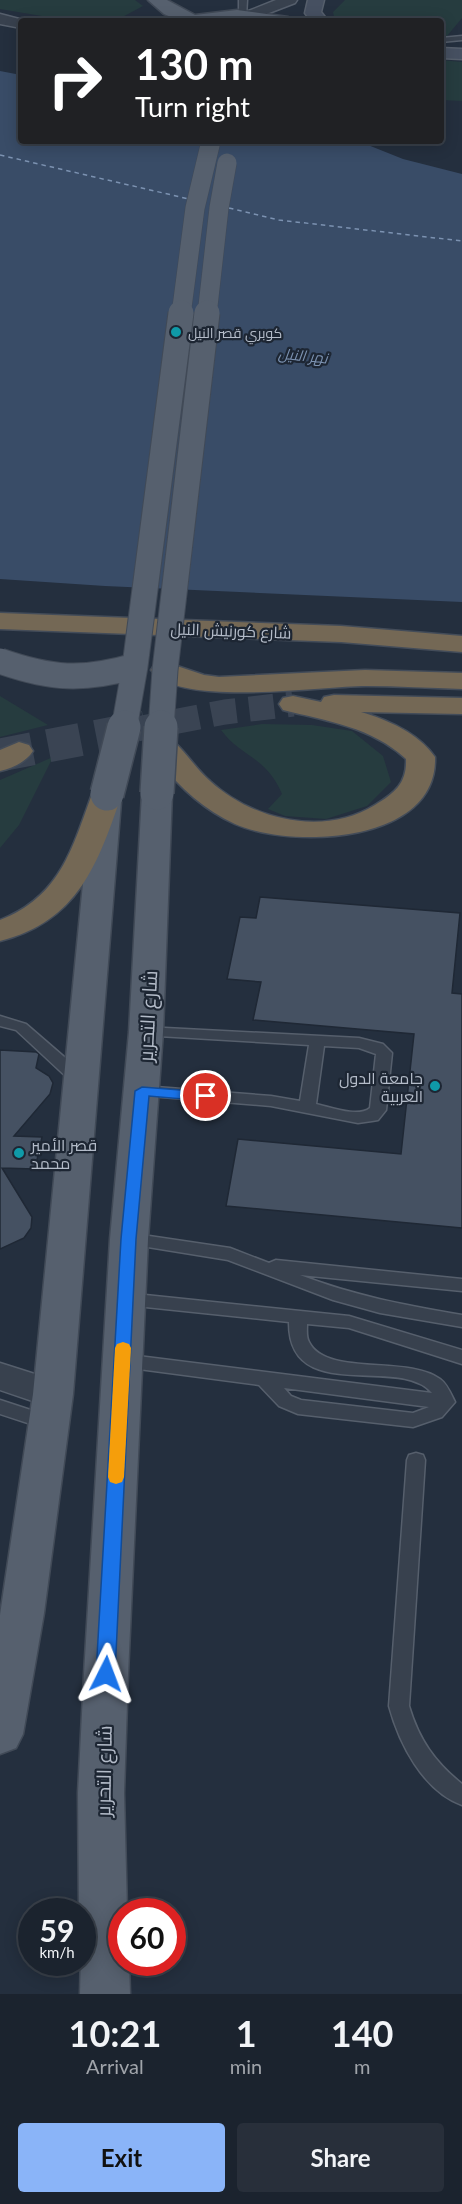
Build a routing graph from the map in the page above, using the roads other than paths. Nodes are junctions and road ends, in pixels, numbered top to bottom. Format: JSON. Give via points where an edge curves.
{"nodes":[{"id":1,"x":156,"y":0,"type":"edge"},
{"id":2,"x":290,"y":0,"type":"edge"},
{"id":3,"x":316,"y":0,"type":"edge"},
{"id":4,"x":194,"y":3,"type":"dead end"},
{"id":5,"x":246,"y":10,"type":"edge"},
{"id":6,"x":224,"y":15,"type":"junction"},
{"id":7,"x":187,"y":18,"type":"edge"},
{"id":8,"x":208,"y":18,"type":"edge"},
{"id":9,"x":272,"y":18,"type":"edge"},
{"id":10,"x":317,"y":18,"type":"edge"},
{"id":11,"x":0,"y":19,"type":"edge"},
{"id":12,"x":18,"y":22,"type":"edge"},
{"id":13,"x":462,"y":38,"type":"edge"},
{"id":14,"x":444,"y":40,"type":"edge"},
{"id":15,"x":444,"y":53,"type":"edge"},
{"id":16,"x":462,"y":54,"type":"edge"},
{"id":17,"x":210,"y":144,"type":"edge"},
{"id":18,"x":231,"y":144,"type":"edge"},
{"id":19,"x":0,"y":621,"type":"edge"},
{"id":20,"x":462,"y":644,"type":"edge"},
{"id":21,"x":0,"y":661,"type":"edge"},
{"id":22,"x":135,"y":666,"type":"junction"},
{"id":23,"x":165,"y":670,"type":"junction"},
{"id":24,"x":462,"y":681,"type":"edge"},
{"id":25,"x":462,"y":706,"type":"edge"},
{"id":26,"x":161,"y":745,"type":"junction"},
{"id":27,"x":107,"y":794,"type":"junction"},
{"id":28,"x":0,"y":931,"type":"edge"},
{"id":29,"x":0,"y":1020,"type":"edge"},
{"id":30,"x":146,"y":1032,"type":"junction"},
{"id":31,"x":317,"y":1042,"type":"junction"},
{"id":32,"x":81,"y":1081,"type":"junction"},
{"id":33,"x":142,"y":1091,"type":"junction"},
{"id":34,"x":307,"y":1109,"type":"junction"},
{"id":35,"x":129,"y":1239,"type":"junction"},
{"id":36,"x":261,"y":1264,"type":"junction"},
{"id":37,"x":462,"y":1285,"type":"edge"},
{"id":38,"x":126,"y":1299,"type":"junction"},
{"id":39,"x":298,"y":1316,"type":"junction"},
{"id":40,"x":462,"y":1321,"type":"edge"},
{"id":41,"x":462,"y":1357,"type":"edge"},
{"id":42,"x":122,"y":1361,"type":"junction"},
{"id":43,"x":0,"y":1376,"type":"edge"},
{"id":44,"x":0,"y":1407,"type":"edge"},
{"id":45,"x":51,"y":1409,"type":"junction"},
{"id":46,"x":416,"y":1460,"type":"dead end"},
{"id":47,"x":0,"y":1734,"type":"edge"},
{"id":48,"x":462,"y":1796,"type":"edge"},
{"id":49,"x":105,"y":1994,"type":"edge"}],
"edges":[{"from":1,"to":7,"type":"main road"},
{"from":2,"to":5,"type":"street"},
{"from":3,"to":10,"type":"street","via":[[313,13]]},
{"from":4,"to":6,"type":"main road"},
{"from":5,"to":6,"type":"main road"},
{"from":5,"to":9,"type":"main road"},
{"from":6,"to":8,"type":"main road"},
{"from":11,"to":12,"type":"street"},
{"from":13,"to":14,"type":"lane"},
{"from":15,"to":16,"type":"street"},
{"from":17,"to":22,"type":"main road","bridge":true,"via":[[195,208]]},
{"from":18,"to":23,"type":"main road","name":"شارع التحرير","bridge":true,"via":[[219,208]]},
{"from":19,"to":20,"type":"highway","name":"شارع كورنيش النيل","via":[[341,634]]},
{"from":21,"to":22,"type":"main road","bridge":true,"via":[[42,675],[74,679],[100,677]]},
{"from":22,"to":27,"type":"main road","bridge":true},
{"from":23,"to":24,"type":"highway","via":[[200,683],[219,685],[364,678]]},
{"from":23,"to":26,"type":"main road","name":"شارع التحرير","bridge":true},
{"from":25,"to":26,"type":"highway","via":[[293,704],[388,730],[420,757],[420,777],[409,796],[386,813],[356,824],[319,829],[282,827],[247,819],[183,771]]},
{"from":26,"to":30,"type":"main road","name":"شارع التحرير","bridge":true},
{"from":27,"to":28,"type":"highway","via":[[84,858],[68,886],[50,907]]},
{"from":27,"to":32,"type":"main road"},
{"from":29,"to":32,"type":"lane","via":[[21,1027]]},
{"from":30,"to":31,"type":"lane"},
{"from":30,"to":33,"type":"main road","name":"شارع التحرير"},
{"from":31,"to":34,"type":"lane"},
{"from":31,"to":34,"type":"lane","via":[[370,1045],[384,1053],[378,1110],[372,1116],[358,1118]]},
{"from":32,"to":45,"type":"main road"},
{"from":33,"to":34,"type":"lane","via":[[271,1101]]},
{"from":33,"to":35,"type":"main road","name":"شارع التحرير"},
{"from":35,"to":36,"type":"lane","via":[[230,1254]]},
{"from":35,"to":38,"type":"main road","name":"شارع التحرير"},
{"from":36,"to":37,"type":"lane"},
{"from":36,"to":40,"type":"lane","via":[[333,1294]]},
{"from":38,"to":39,"type":"lane"},
{"from":38,"to":42,"type":"main road","name":"شارع التحرير"},
{"from":39,"to":41,"type":"lane","via":[[349,1322]]},
{"from":39,"to":42,"type":"lane","via":[[298,1341],[312,1359],[420,1377],[432,1383],[446,1402],[427,1418],[413,1420],[298,1407],[285,1401],[264,1378]]},
{"from":42,"to":49,"type":"main road","name":"شارع التحرير","via":[[101,1793]]},
{"from":43,"to":45,"type":"street"},
{"from":44,"to":45,"type":"lane"},
{"from":45,"to":47,"type":"main road"},
{"from":46,"to":48,"type":"lane","via":[[399,1706],[406,1733],[420,1758]]}]}
